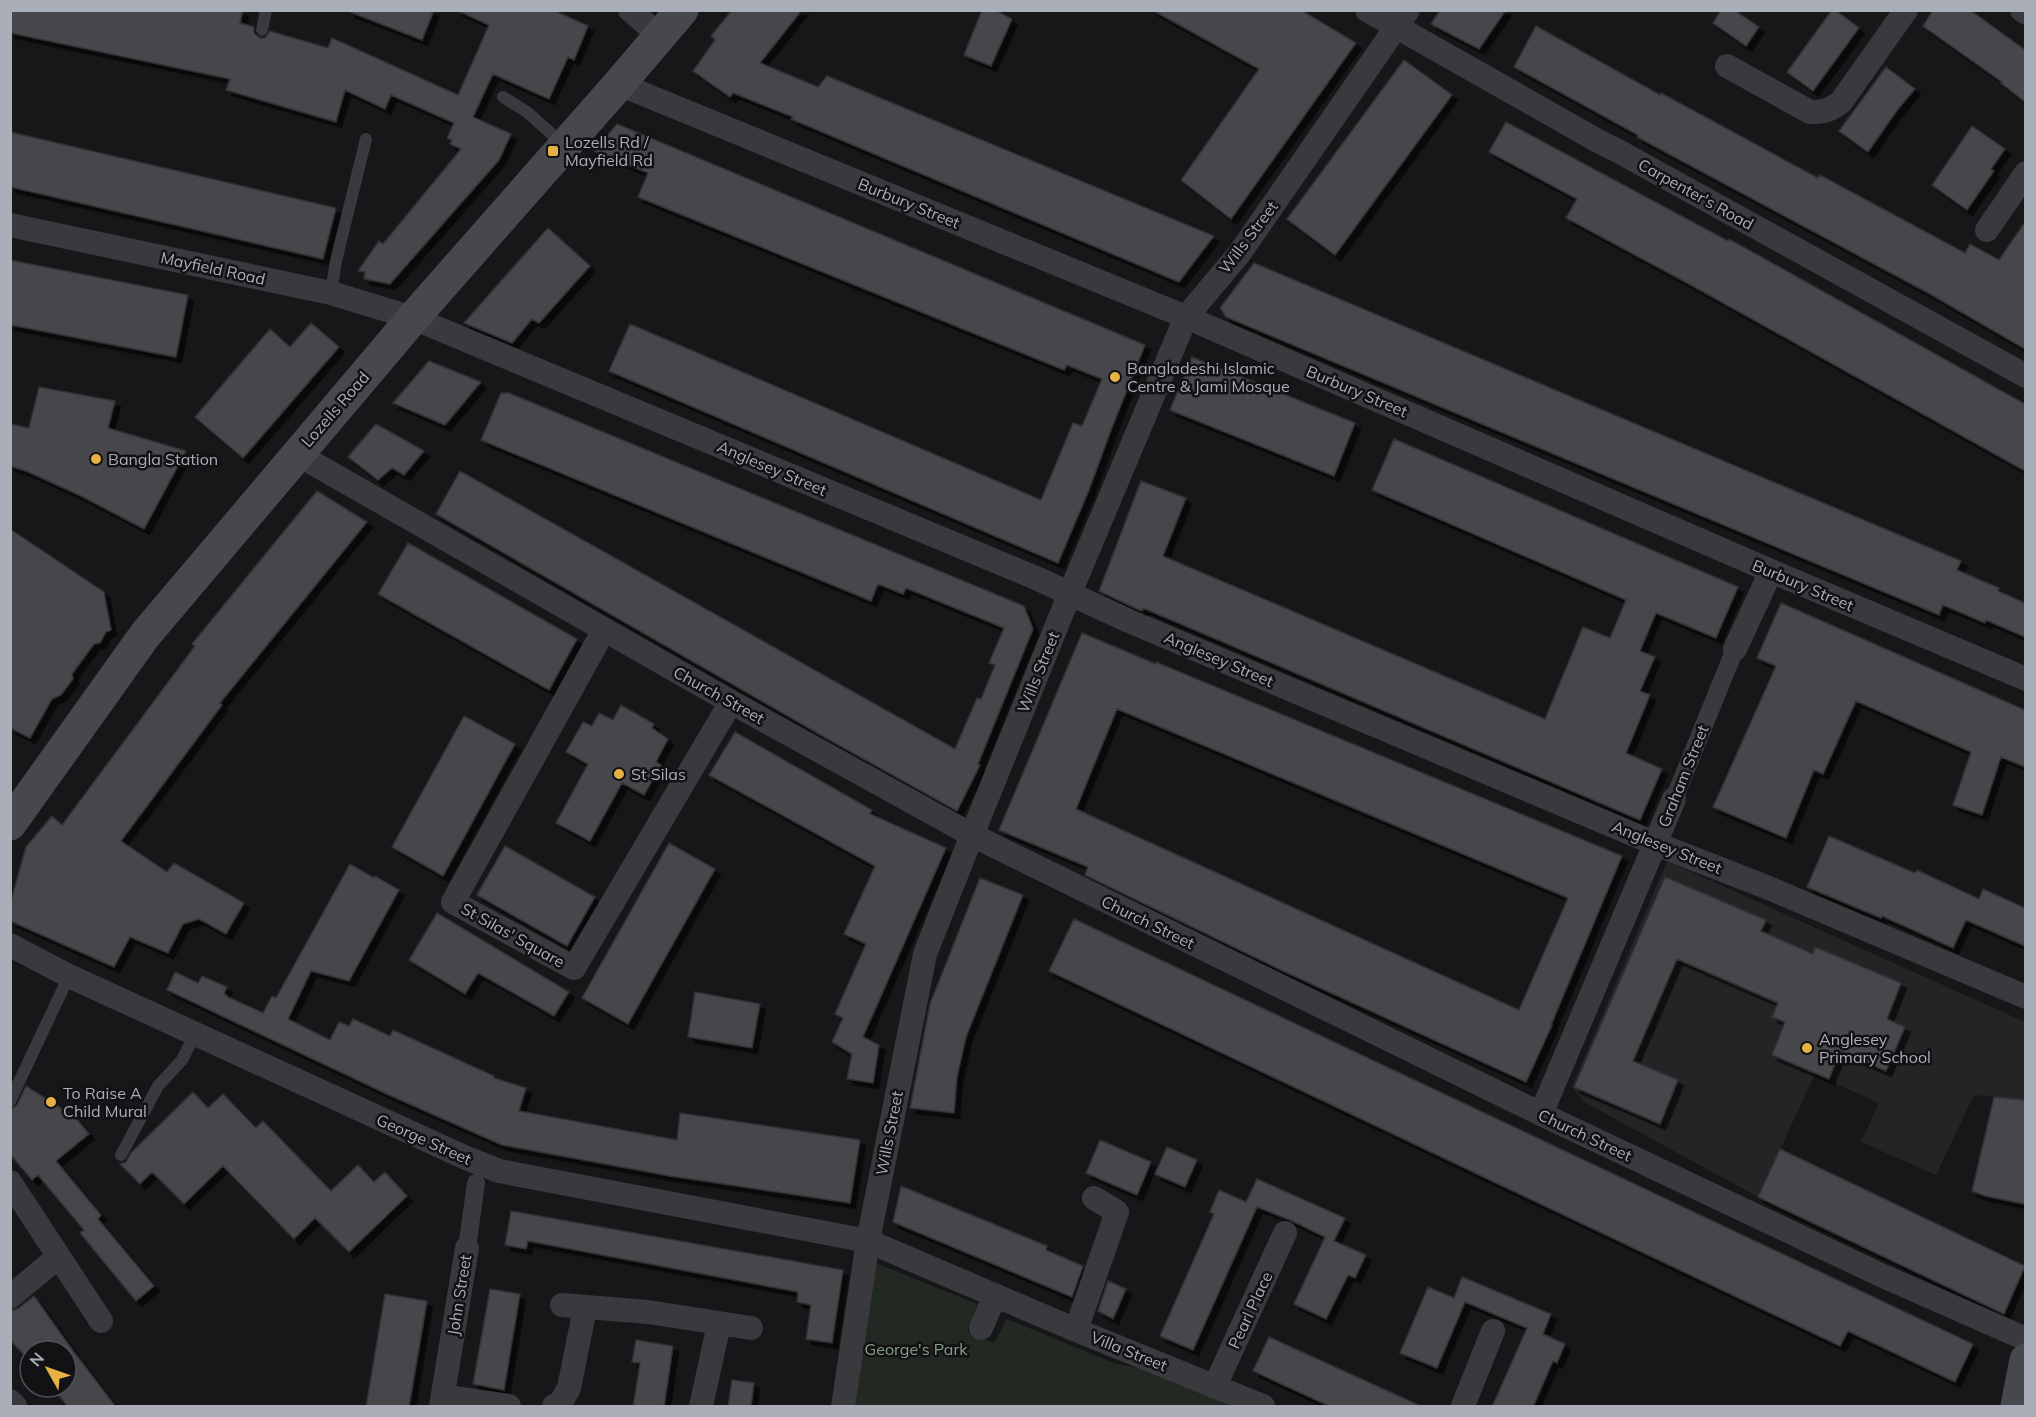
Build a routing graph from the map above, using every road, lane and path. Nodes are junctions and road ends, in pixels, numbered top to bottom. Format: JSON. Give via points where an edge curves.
{"nodes":[{"id":1,"x":266,"y":10,"type":"edge"},
{"id":2,"x":630,"y":10,"type":"edge"},
{"id":3,"x":682,"y":10,"type":"edge"},
{"id":4,"x":1367,"y":10,"type":"edge"},
{"id":5,"x":1906,"y":10,"type":"edge"},
{"id":6,"x":2022,"y":10,"type":"edge"},
{"id":7,"x":2025,"y":13,"type":"edge"},
{"id":8,"x":1402,"y":18,"type":"edge"},
{"id":9,"x":262,"y":30,"type":"dead end"},
{"id":10,"x":659,"y":35,"type":"junction"},
{"id":11,"x":1727,"y":66,"type":"dead end"},
{"id":12,"x":619,"y":84,"type":"junction"},
{"id":13,"x":503,"y":98,"type":"dead end"},
{"id":14,"x":366,"y":139,"type":"dead end"},
{"id":15,"x":565,"y":146,"type":"junction"},
{"id":16,"x":2025,"y":173,"type":"edge"},
{"id":17,"x":10,"y":225,"type":"edge"},
{"id":18,"x":1988,"y":230,"type":"dead end"},
{"id":19,"x":331,"y":293,"type":"junction"},
{"id":20,"x":1186,"y":317,"type":"junction"},
{"id":21,"x":413,"y":318,"type":"junction"},
{"id":22,"x":2025,"y":376,"type":"edge"},
{"id":23,"x":297,"y":454,"type":"junction"},
{"id":24,"x":1771,"y":571,"type":"junction"},
{"id":25,"x":1070,"y":593,"type":"junction"},
{"id":26,"x":604,"y":630,"type":"junction"},
{"id":27,"x":1735,"y":649,"type":"joint"},
{"id":28,"x":2025,"y":679,"type":"edge"},
{"id":29,"x":731,"y":702,"type":"junction"},
{"id":30,"x":1674,"y":799,"type":"joint"},
{"id":31,"x":10,"y":824,"type":"edge"},
{"id":32,"x":972,"y":836,"type":"junction"},
{"id":33,"x":1656,"y":844,"type":"junction"},
{"id":34,"x":10,"y":945,"type":"edge"},
{"id":35,"x":69,"y":976,"type":"junction"},
{"id":36,"x":2025,"y":996,"type":"edge"},
{"id":37,"x":195,"y":1034,"type":"junction"},
{"id":38,"x":10,"y":1101,"type":"edge"},
{"id":39,"x":1541,"y":1114,"type":"junction"},
{"id":40,"x":121,"y":1155,"type":"dead end"},
{"id":41,"x":10,"y":1182,"type":"edge"},
{"id":42,"x":476,"y":1183,"type":"dead end"},
{"id":43,"x":1094,"y":1198,"type":"dead end"},
{"id":44,"x":1285,"y":1233,"type":"dead end"},
{"id":45,"x":868,"y":1241,"type":"junction"},
{"id":46,"x":467,"y":1248,"type":"joint"},
{"id":47,"x":58,"y":1257,"type":"junction"},
{"id":48,"x":995,"y":1295,"type":"junction"},
{"id":49,"x":10,"y":1297,"type":"edge"},
{"id":50,"x":101,"y":1321,"type":"dead end"},
{"id":51,"x":719,"y":1324,"type":"junction"},
{"id":52,"x":751,"y":1328,"type":"dead end"},
{"id":53,"x":981,"y":1328,"type":"dead end"},
{"id":54,"x":1076,"y":1330,"type":"junction"},
{"id":55,"x":1493,"y":1331,"type":"dead end"},
{"id":56,"x":2025,"y":1339,"type":"edge"},
{"id":57,"x":2025,"y":1360,"type":"edge"},
{"id":58,"x":1215,"y":1386,"type":"junction"},
{"id":59,"x":10,"y":1401,"type":"edge"},
{"id":60,"x":442,"y":1401,"type":"edge"},
{"id":61,"x":15,"y":1407,"type":"edge"},
{"id":62,"x":509,"y":1407,"type":"edge"},
{"id":63,"x":554,"y":1407,"type":"edge"},
{"id":64,"x":701,"y":1407,"type":"edge"},
{"id":65,"x":843,"y":1407,"type":"edge"},
{"id":66,"x":1263,"y":1407,"type":"edge"},
{"id":67,"x":1463,"y":1407,"type":"edge"},
{"id":68,"x":2017,"y":1407,"type":"edge"}],
"edges":[{"from":1,"to":9,"type":"lane"},
{"from":2,"to":10,"type":"street"},
{"from":3,"to":10,"type":"main road","name":"Lozells Road"},
{"from":4,"to":8,"type":"street","name":"Carpenter's Road"},
{"from":5,"to":11,"type":"street","via":[[1841,102],[1820,113],[1810,112]]},
{"from":6,"to":7,"type":"street"},
{"from":8,"to":20,"type":"street","name":"Wills Street","via":[[1239,254]]},
{"from":8,"to":22,"type":"street","name":"Carpenter's Road","via":[[1598,141]]},
{"from":10,"to":12,"type":"main road","name":"Lozells Road"},
{"from":12,"to":15,"type":"main road","name":"Lozells Road"},
{"from":12,"to":20,"type":"street","name":"Burbury Street"},
{"from":13,"to":15,"type":"lane","via":[[527,112]]},
{"from":14,"to":19,"type":"lane"},
{"from":15,"to":21,"type":"main road","name":"Lozells Road"},
{"from":16,"to":18,"type":"street"},
{"from":17,"to":19,"type":"street","name":"Mayfield Road"},
{"from":19,"to":21,"type":"street","name":"Mayfield Road"},
{"from":20,"to":24,"type":"street","name":"Burbury Street"},
{"from":20,"to":25,"type":"street","name":"Wills Street"},
{"from":21,"to":23,"type":"main road","name":"Lozells Road"},
{"from":21,"to":25,"type":"street","name":"Anglesey Street"},
{"from":23,"to":26,"type":"street","name":"Church Street"},
{"from":23,"to":31,"type":"main road","name":"Lozells Road","via":[[145,636]]},
{"from":24,"to":27,"type":"street","name":"Graham Street"},
{"from":24,"to":28,"type":"street","name":"Burbury Street"},
{"from":25,"to":32,"type":"street","name":"Wills Street"},
{"from":25,"to":33,"type":"street","name":"Anglesey Street"},
{"from":26,"to":29,"type":"street","name":"Church Street"},
{"from":26,"to":29,"type":"street","name":"St Silas' Square","via":[[453,902],[574,968]]},
{"from":27,"to":30,"type":"street","name":"Graham Street"},
{"from":29,"to":32,"type":"street","name":"Church Street"},
{"from":30,"to":33,"type":"street","name":"Graham Street"},
{"from":32,"to":39,"type":"street","name":"Church Street"},
{"from":32,"to":45,"type":"street","name":"Wills Street","via":[[925,954]]},
{"from":33,"to":36,"type":"street","name":"Anglesey Street"},
{"from":33,"to":39,"type":"street","name":"Graham Street"},
{"from":34,"to":35,"type":"street","name":"George Street"},
{"from":35,"to":37,"type":"street","name":"George Street"},
{"from":35,"to":38,"type":"lane"},
{"from":37,"to":40,"type":"lane","via":[[182,1060],[158,1086]]},
{"from":37,"to":45,"type":"street","name":"George Street","via":[[499,1171]]},
{"from":39,"to":56,"type":"street","name":"Church Street"},
{"from":41,"to":47,"type":"street"},
{"from":42,"to":46,"type":"street","name":"John Street"},
{"from":43,"to":54,"type":"street","via":[[1117,1212]]},
{"from":44,"to":58,"type":"street","name":"Pearl Place"},
{"from":45,"to":48,"type":"street","name":"Villa Street"},
{"from":45,"to":65,"type":"street","name":"Wills Street"},
{"from":46,"to":60,"type":"street","name":"John Street"},
{"from":47,"to":49,"type":"street"},
{"from":47,"to":50,"type":"street"},
{"from":48,"to":53,"type":"street"},
{"from":48,"to":54,"type":"street","name":"Villa Street"},
{"from":51,"to":52,"type":"street"},
{"from":51,"to":63,"type":"street","via":[[648,1312],[573,1306],[569,1388]]},
{"from":51,"to":64,"type":"street"},
{"from":54,"to":58,"type":"street","name":"Villa Street"},
{"from":55,"to":67,"type":"street"},
{"from":57,"to":68,"type":"main road"},
{"from":58,"to":66,"type":"street","name":"Villa Street"},
{"from":59,"to":61,"type":"street"},
{"from":60,"to":62,"type":"street"}]}
